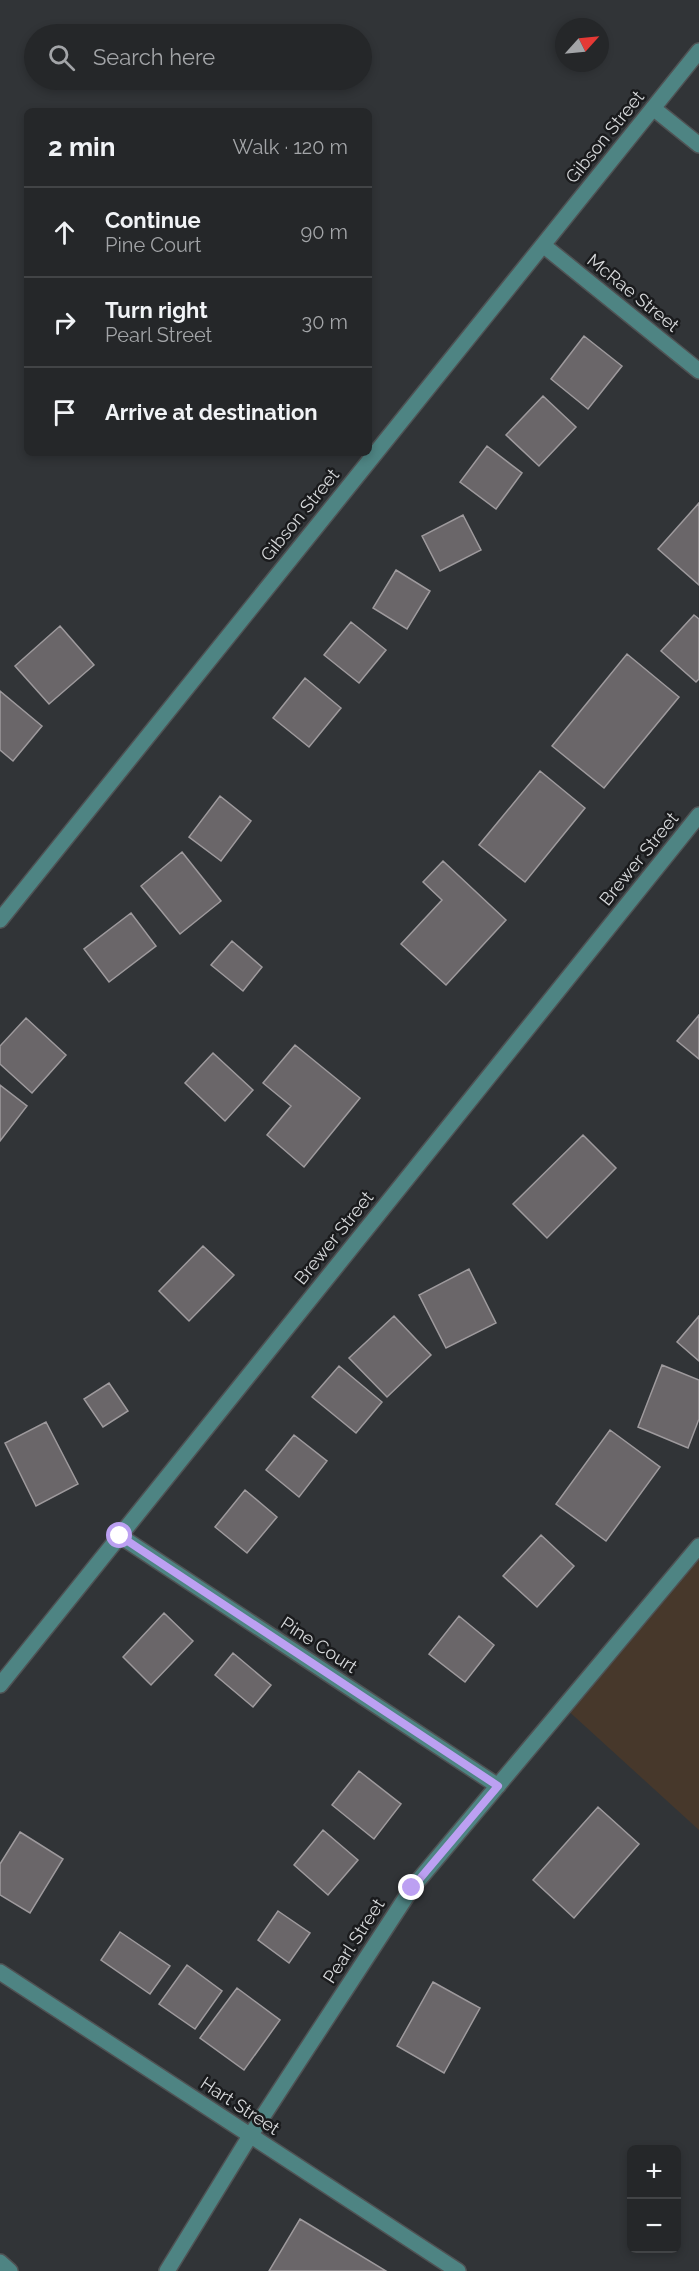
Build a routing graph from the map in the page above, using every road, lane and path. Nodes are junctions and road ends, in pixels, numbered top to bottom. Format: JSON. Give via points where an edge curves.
{"nodes":[{"id":1,"x":699,"y":51,"type":"edge"},
{"id":2,"x":653,"y":108,"type":"junction"},
{"id":3,"x":699,"y":145,"type":"edge"},
{"id":4,"x":543,"y":244,"type":"junction"},
{"id":5,"x":699,"y":371,"type":"edge"},
{"id":6,"x":699,"y":815,"type":"edge"},
{"id":7,"x":0,"y":920,"type":"edge"},
{"id":8,"x":120,"y":1536,"type":"junction"},
{"id":9,"x":699,"y":1546,"type":"edge"},
{"id":10,"x":0,"y":1685,"type":"edge"},
{"id":11,"x":498,"y":1786,"type":"junction"},
{"id":12,"x":0,"y":1972,"type":"edge"},
{"id":13,"x":250,"y":2136,"type":"junction"},
{"id":14,"x":0,"y":2262,"type":"edge"},
{"id":15,"x":9,"y":2271,"type":"edge"},
{"id":16,"x":167,"y":2271,"type":"edge"},
{"id":17,"x":458,"y":2271,"type":"edge"}],
"edges":[{"from":1,"to":2,"type":"street","name":"Gibson Street"},
{"from":2,"to":3,"type":"street"},
{"from":2,"to":4,"type":"street","name":"Gibson Street"},
{"from":4,"to":5,"type":"street","name":"McRae Street"},
{"from":4,"to":7,"type":"street","name":"Gibson Street"},
{"from":6,"to":8,"type":"street","name":"Brewer Street"},
{"from":8,"to":10,"type":"street","name":"Brewer Street"},
{"from":8,"to":11,"type":"street","name":"Pine Court"},
{"from":9,"to":11,"type":"street","name":"Pearl Street"},
{"from":11,"to":13,"type":"street","name":"Pearl Street","via":[[412,1888]]},
{"from":12,"to":13,"type":"street","name":"Hart Street"},
{"from":13,"to":16,"type":"street","name":"Pearl Street"},
{"from":13,"to":17,"type":"street","name":"Hart Street"},
{"from":14,"to":15,"type":"street"}]}
